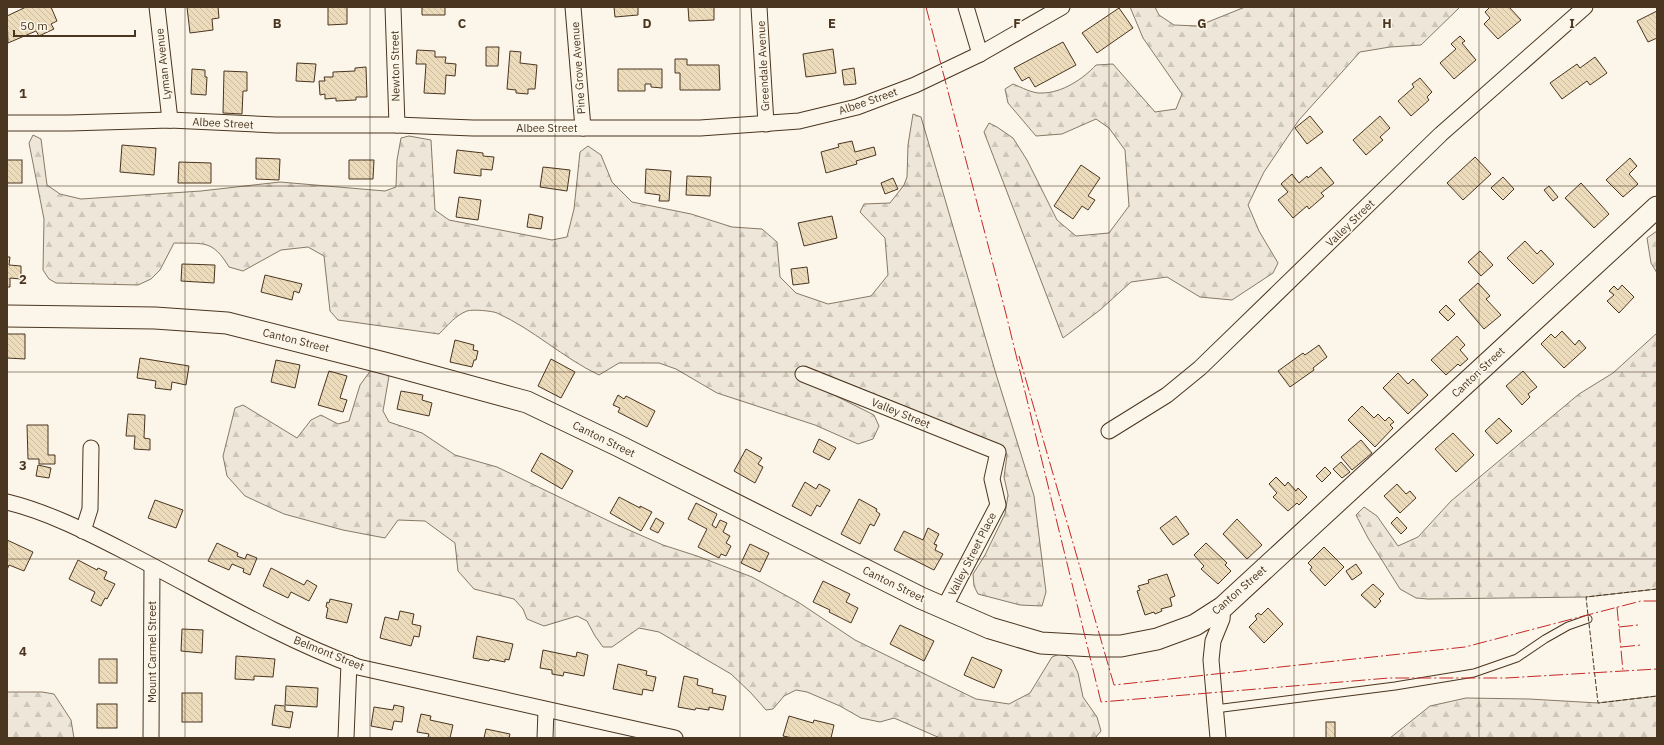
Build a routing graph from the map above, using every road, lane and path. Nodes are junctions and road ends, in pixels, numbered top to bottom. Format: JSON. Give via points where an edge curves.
{"nodes":[{"id":1,"x":157,"y":7,"type":"edge"},
{"id":2,"x":394,"y":7,"type":"edge"},
{"id":3,"x":573,"y":7,"type":"edge"},
{"id":4,"x":759,"y":7,"type":"edge"},
{"id":5,"x":966,"y":7,"type":"edge"},
{"id":6,"x":1062,"y":7,"type":"edge"},
{"id":7,"x":1586,"y":7,"type":"edge"},
{"id":8,"x":980,"y":54,"type":"junction"},
{"id":9,"x":170,"y":120,"type":"junction"},
{"id":10,"x":7,"y":123,"type":"edge"},
{"id":11,"x":397,"y":124,"type":"junction"},
{"id":12,"x":766,"y":124,"type":"junction"},
{"id":13,"x":583,"y":128,"type":"junction"},
{"id":14,"x":1657,"y":207,"type":"edge"},
{"id":15,"x":7,"y":316,"type":"edge"},
{"id":16,"x":803,"y":374,"type":"dead end"},
{"id":17,"x":1109,"y":431,"type":"dead end"},
{"id":18,"x":90,"y":448,"type":"dead end"},
{"id":19,"x":998,"y":452,"type":"joint"},
{"id":20,"x":7,"y":502,"type":"edge"},
{"id":21,"x":83,"y":531,"type":"junction"},
{"id":22,"x":152,"y":566,"type":"junction"},
{"id":23,"x":1223,"y":607,"type":"junction"},
{"id":24,"x":944,"y":608,"type":"junction"},
{"id":25,"x":1588,"y":619,"type":"dead end"},
{"id":26,"x":349,"y":663,"type":"junction"},
{"id":27,"x":1215,"y":709,"type":"junction"},
{"id":28,"x":546,"y":710,"type":"junction"},
{"id":29,"x":152,"y":738,"type":"edge"},
{"id":30,"x":346,"y":738,"type":"edge"},
{"id":31,"x":545,"y":738,"type":"edge"},
{"id":32,"x":675,"y":738,"type":"edge"},
{"id":33,"x":1218,"y":738,"type":"edge"}],
"edges":[{"from":1,"to":9,"type":"street","name":"Lyman Avenue"},
{"from":2,"to":11,"type":"street","name":"Newton Street"},
{"from":3,"to":13,"type":"street","name":"Pine Grove Avenue"},
{"from":4,"to":12,"type":"street","name":"Greendale Avenue"},
{"from":5,"to":8,"type":"street"},
{"from":6,"to":8,"type":"street","name":"Albee Street"},
{"from":7,"to":17,"type":"street","name":"Valley Street","via":[[1441,134],[1200,368],[1167,396]]},
{"from":8,"to":12,"type":"street","name":"Albee Street","via":[[915,85],[857,107],[799,121]]},
{"from":9,"to":10,"type":"street","name":"Albee Street"},
{"from":9,"to":11,"type":"street","name":"Albee Street","via":[[276,125]]},
{"from":11,"to":13,"type":"street","name":"Albee Street","via":[[473,128]]},
{"from":12,"to":13,"type":"street","name":"Albee Street","via":[[700,128]]},
{"from":14,"to":23,"type":"street","name":"Canton Street"},
{"from":15,"to":24,"type":"street","name":"Canton Street","via":[[155,318],[227,323],[391,364],[527,402]]},
{"from":16,"to":19,"type":"street","name":"Valley Street"},
{"from":18,"to":21,"type":"street","via":[[90,509]]},
{"from":19,"to":24,"type":"street","name":"Valley Street Place","via":[[992,479],[998,505]]},
{"from":20,"to":21,"type":"street","name":"Belmont Street","via":[[29,507]]},
{"from":21,"to":22,"type":"street","name":"Belmont Street"},
{"from":22,"to":26,"type":"street","name":"Belmont Street","via":[[271,628]]},
{"from":22,"to":29,"type":"street","name":"Mount Carmel Street"},
{"from":23,"to":24,"type":"street","name":"Canton Street","via":[[1195,625],[1157,639],[1121,646],[1041,643],[990,628]]},
{"from":23,"to":27,"type":"street","via":[[1222,619],[1213,641],[1211,660]]},
{"from":25,"to":27,"type":"lane","via":[[1568,626],[1517,658],[1474,673],[1395,686]]},
{"from":26,"to":28,"type":"street","name":"Belmont Street"},
{"from":26,"to":30,"type":"street"},
{"from":27,"to":33,"type":"street"},
{"from":28,"to":31,"type":"street"},
{"from":28,"to":32,"type":"street","name":"Belmont Street"}]}
